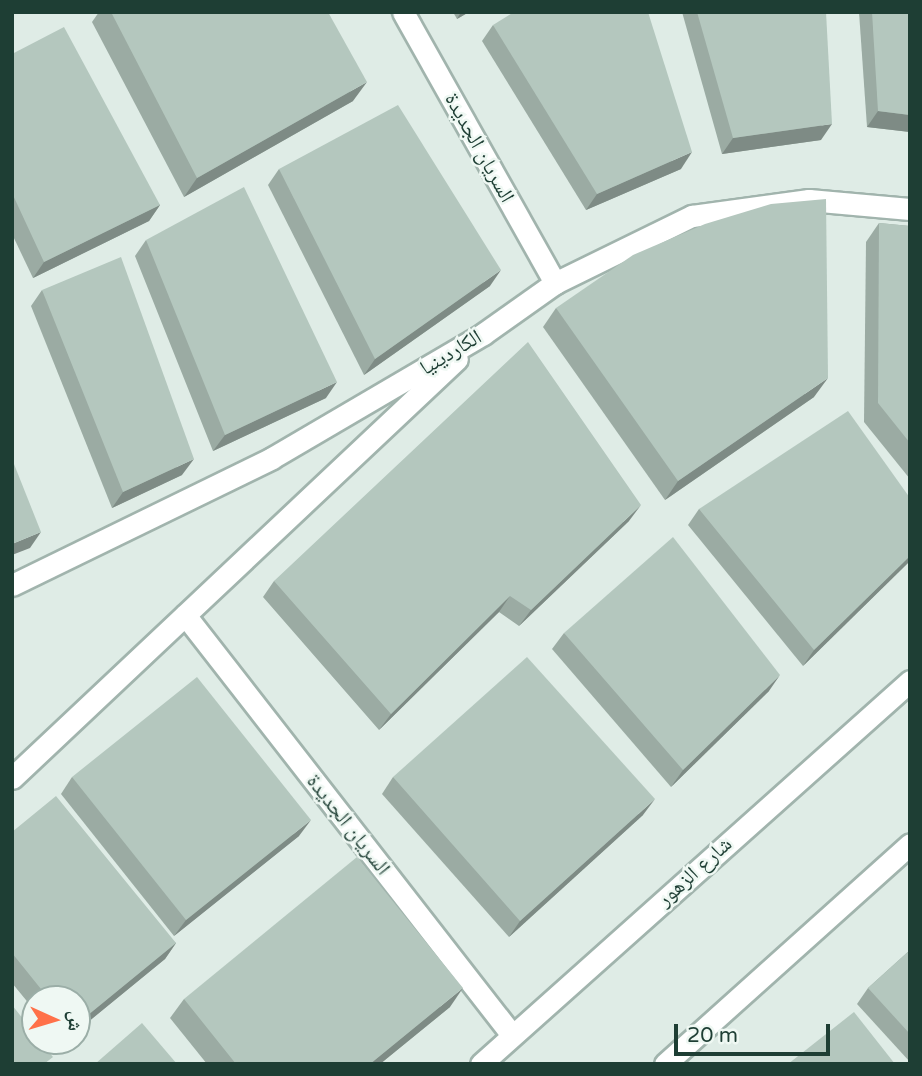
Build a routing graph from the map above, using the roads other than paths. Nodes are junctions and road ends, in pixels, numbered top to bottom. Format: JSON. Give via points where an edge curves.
{"nodes":[{"id":1,"x":403,"y":12,"type":"edge"},
{"id":2,"x":910,"y":209,"type":"edge"},
{"id":3,"x":555,"y":284,"type":"junction"},
{"id":4,"x":483,"y":334,"type":"junction"},
{"id":5,"x":12,"y":584,"type":"edge"},
{"id":6,"x":185,"y":615,"type":"junction"},
{"id":7,"x":910,"y":681,"type":"edge"},
{"id":8,"x":12,"y":778,"type":"edge"},
{"id":9,"x":910,"y":844,"type":"edge"},
{"id":10,"x":512,"y":1035,"type":"junction"},
{"id":11,"x":481,"y":1064,"type":"edge"},
{"id":12,"x":665,"y":1064,"type":"edge"}],
"edges":[{"from":1,"to":3,"type":"street","name":"السريان الجديدة"},
{"from":2,"to":3,"type":"street","name":"الكاردينيا","via":[[809,200],[692,216]]},
{"from":3,"to":4,"type":"street","name":"الكاردينيا"},
{"from":4,"to":5,"type":"street","name":"الكاردينيا","via":[[271,458]]},
{"from":4,"to":6,"type":"street"},
{"from":6,"to":8,"type":"street"},
{"from":6,"to":10,"type":"street","name":"السريان الجديدة"},
{"from":7,"to":10,"type":"street","name":"شارع الزهور"},
{"from":9,"to":12,"type":"street"},
{"from":10,"to":11,"type":"street","name":"شارع الزهور"}]}
